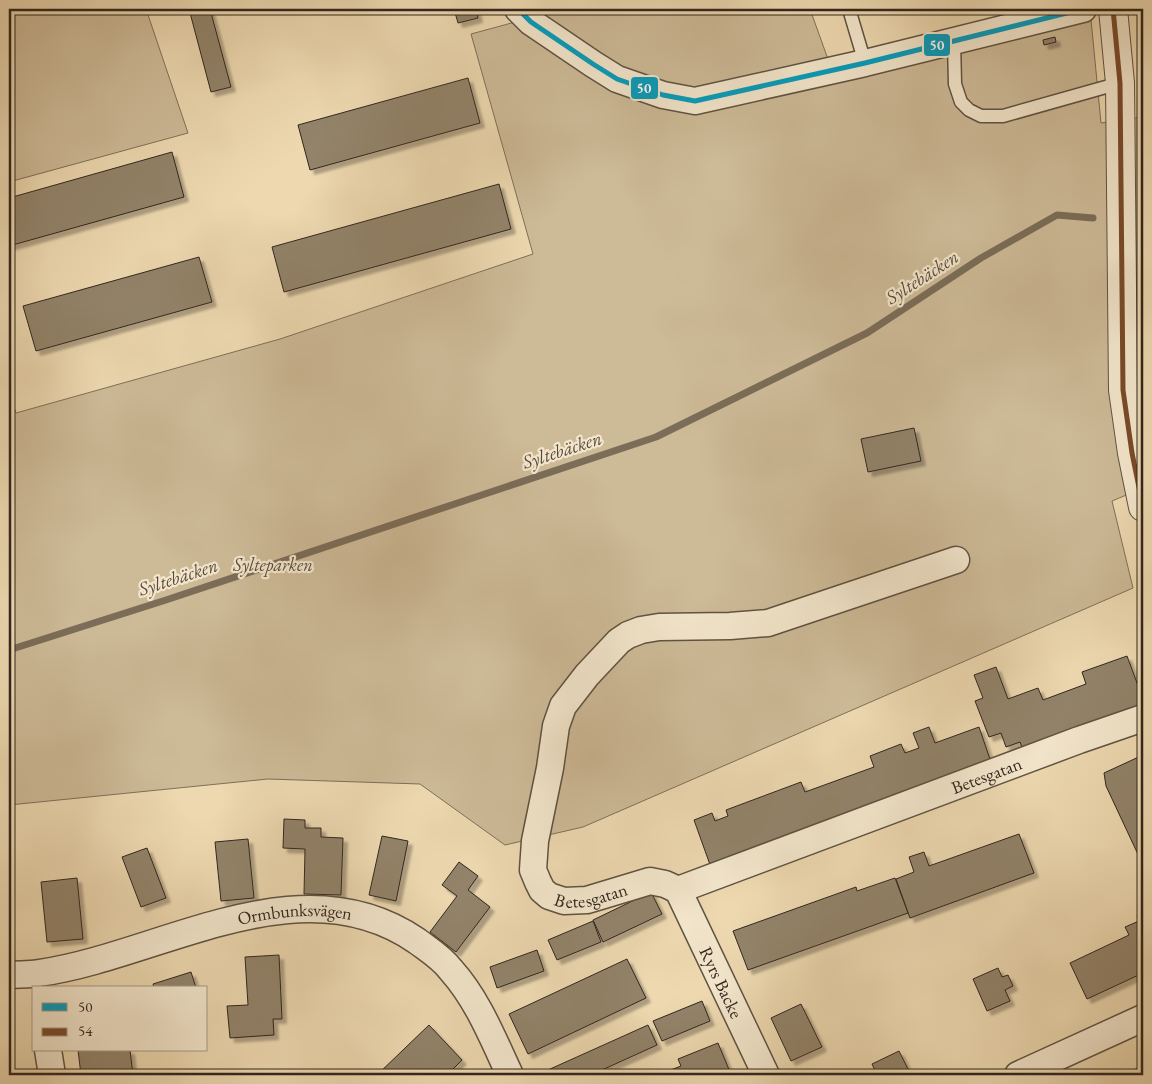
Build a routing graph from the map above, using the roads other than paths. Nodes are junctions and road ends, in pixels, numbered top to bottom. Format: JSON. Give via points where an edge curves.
{"nodes":[{"id":1,"x":518,"y":9,"type":"edge"},
{"id":2,"x":849,"y":9,"type":"edge"},
{"id":3,"x":1082,"y":9,"type":"edge"},
{"id":4,"x":1113,"y":9,"type":"edge"},
{"id":5,"x":954,"y":41,"type":"junction"},
{"id":6,"x":865,"y":63,"type":"junction"},
{"id":7,"x":1120,"y":83,"type":"junction"},
{"id":8,"x":1142,"y":501,"type":"edge"},
{"id":9,"x":956,"y":560,"type":"dead end"},
{"id":10,"x":1143,"y":718,"type":"edge"},
{"id":11,"x":678,"y":890,"type":"junction"},
{"id":12,"x":9,"y":975,"type":"edge"},
{"id":13,"x":40,"y":980,"type":"edge"},
{"id":14,"x":1143,"y":1018,"type":"edge"},
{"id":15,"x":48,"y":1052,"type":"edge"},
{"id":16,"x":52,"y":1075,"type":"edge"},
{"id":17,"x":510,"y":1075,"type":"edge"},
{"id":18,"x":766,"y":1075,"type":"edge"},
{"id":19,"x":1018,"y":1075,"type":"edge"}],
"edges":[{"from":1,"to":6,"type":"street","via":[[531,22],[617,79],[663,95],[695,101]]},
{"from":2,"to":6,"type":"lane"},
{"from":3,"to":5,"type":"street"},
{"from":4,"to":7,"type":"street"},
{"from":5,"to":6,"type":"street"},
{"from":5,"to":7,"type":"lane","via":[[955,84],[961,102],[981,116],[1003,116]]},
{"from":7,"to":8,"type":"street","via":[[1123,390]]},
{"from":9,"to":11,"type":"street","name":"Betesgatan","via":[[768,623],[641,630],[619,641],[583,680],[563,706],[556,726],[535,841],[533,870],[538,882],[549,896],[564,901],[587,900],[650,881]]},
{"from":10,"to":11,"type":"street","name":"Betesgatan"},
{"from":11,"to":18,"type":"street","name":"Ryrs Backe"},
{"from":12,"to":13,"type":"street","name":"Ormbunksvägen"},
{"from":13,"to":17,"type":"street","name":"Ormbunksvägen","via":[[219,922],[281,910],[358,914],[406,934],[450,969],[477,1006]]},
{"from":14,"to":19,"type":"street"},
{"from":15,"to":16,"type":"street"}]}
